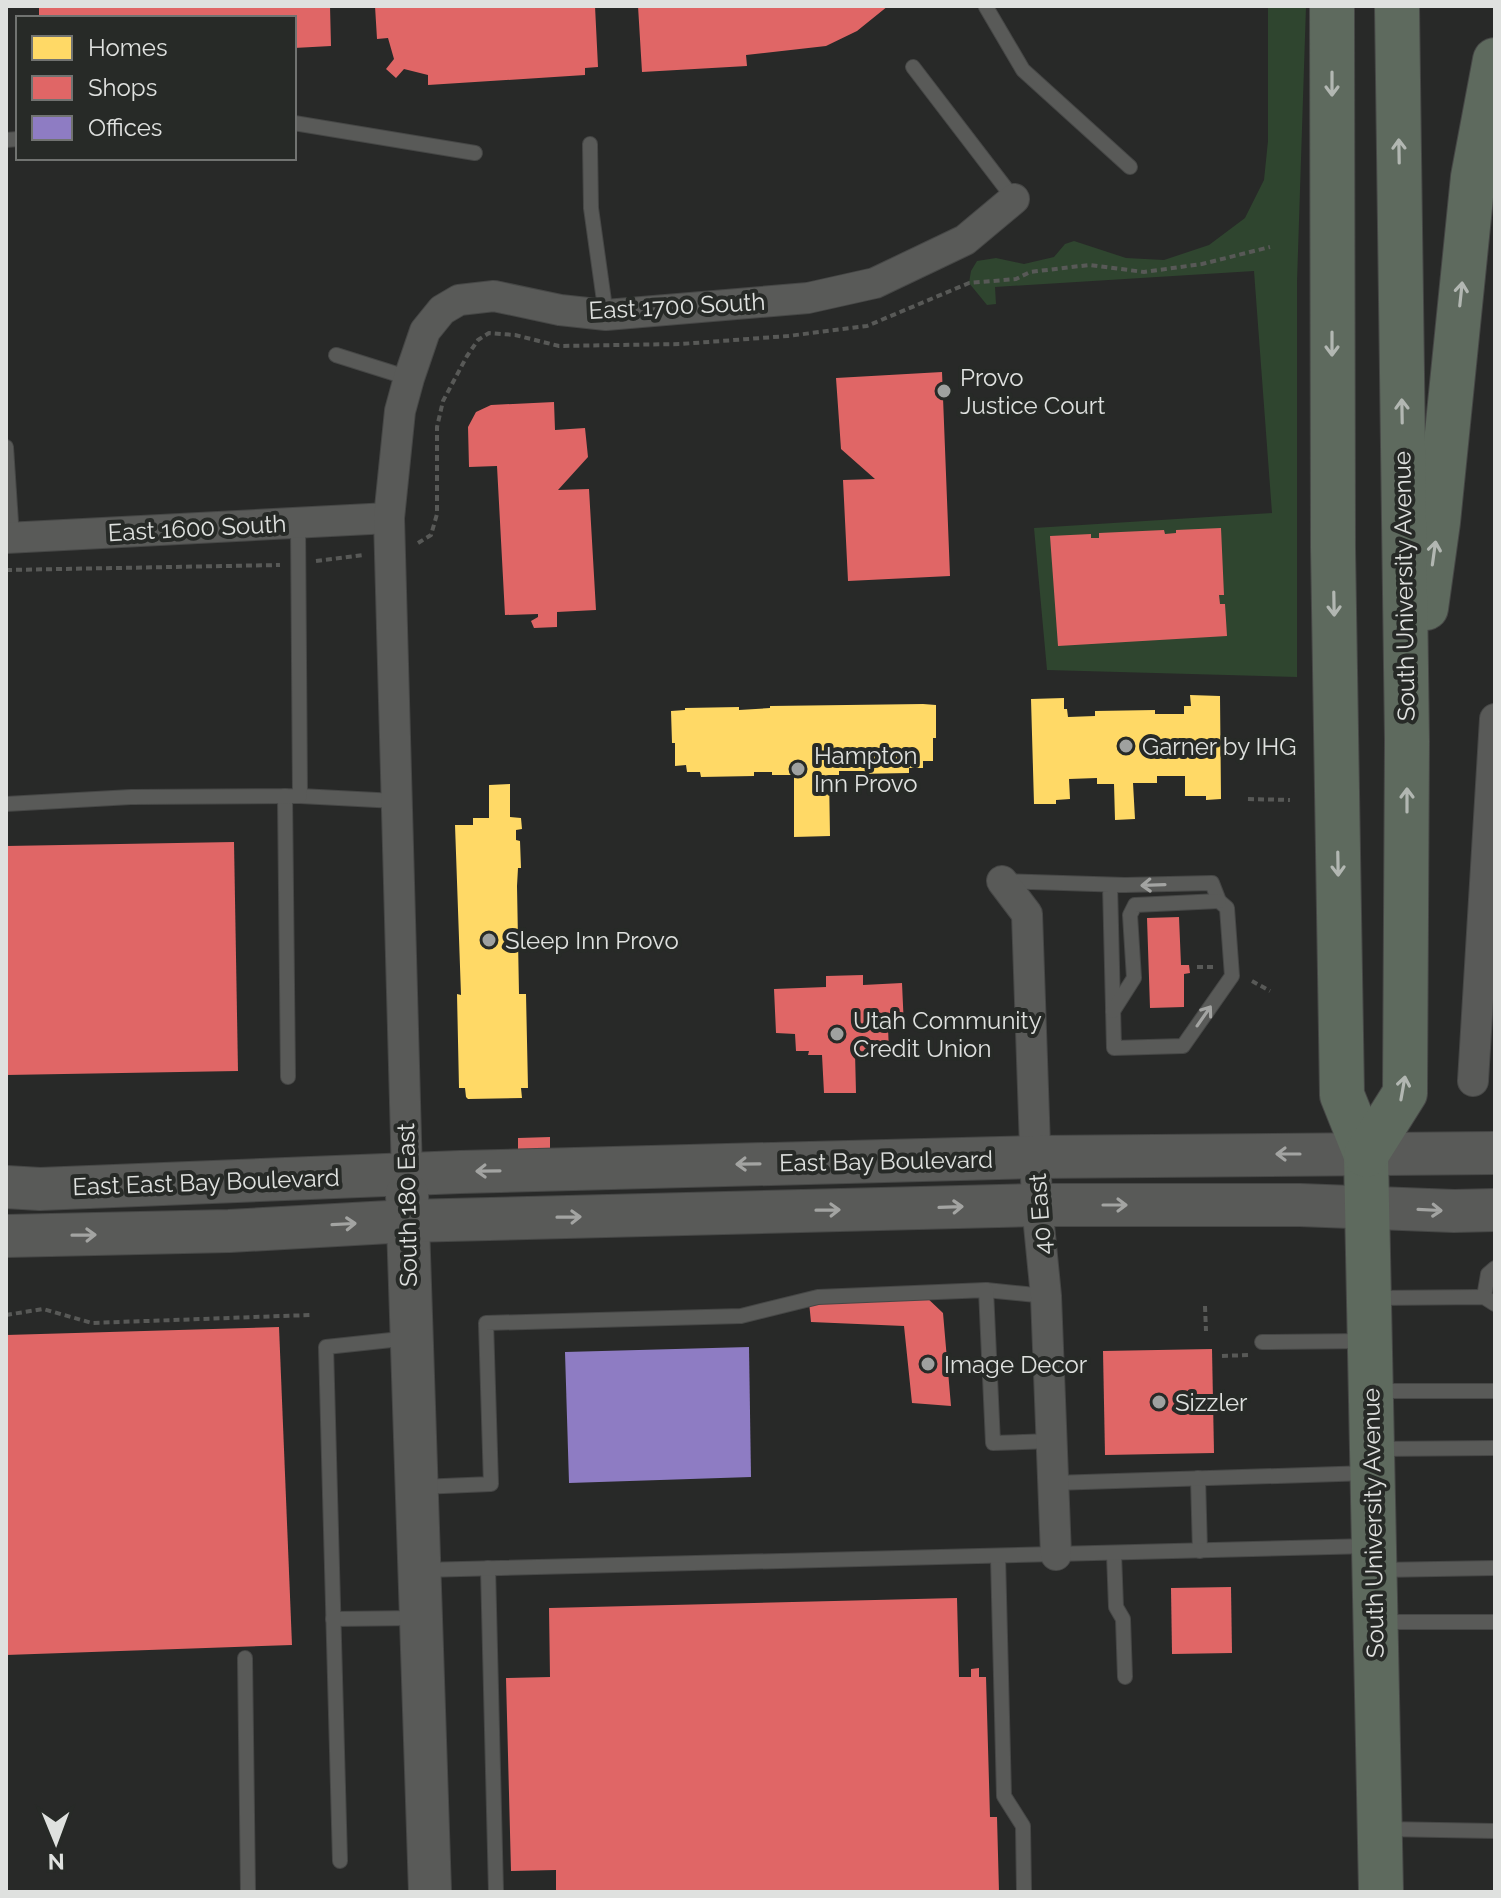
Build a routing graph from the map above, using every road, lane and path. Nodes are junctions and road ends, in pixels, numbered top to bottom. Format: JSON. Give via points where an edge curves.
{"nodes":[{"id":1,"x":1332,"y":6,"type":"edge"},
{"id":2,"x":1397,"y":6,"type":"edge"},
{"id":3,"x":986,"y":7,"type":"edge"},
{"id":4,"x":1495,"y":60,"type":"edge"},
{"id":5,"x":913,"y":67,"type":"dead end"},
{"id":6,"x":296,"y":123,"type":"edge"},
{"id":7,"x":590,"y":144,"type":"dead end"},
{"id":8,"x":475,"y":153,"type":"dead end"},
{"id":9,"x":1130,"y":167,"type":"dead end"},
{"id":10,"x":1014,"y":199,"type":"joint"},
{"id":11,"x":1270,"y":247,"type":"dead end"},
{"id":12,"x":606,"y":315,"type":"junction"},
{"id":13,"x":336,"y":355,"type":"dead end"},
{"id":14,"x":409,"y":378,"type":"junction"},
{"id":15,"x":6,"y":447,"type":"edge"},
{"id":16,"x":389,"y":518,"type":"junction"},
{"id":17,"x":298,"y":523,"type":"junction"},
{"id":18,"x":9,"y":538,"type":"edge"},
{"id":19,"x":390,"y":552,"type":"junction"},
{"id":20,"x":298,"y":563,"type":"junction"},
{"id":21,"x":6,"y":570,"type":"edge"},
{"id":22,"x":1495,"y":719,"type":"edge"},
{"id":23,"x":1407,"y":741,"type":"junction"},
{"id":24,"x":293,"y":796,"type":"junction"},
{"id":25,"x":1248,"y":799,"type":"dead end"},
{"id":26,"x":1290,"y":800,"type":"dead end"},
{"id":27,"x":396,"y":801,"type":"junction"},
{"id":28,"x":6,"y":804,"type":"edge"},
{"id":29,"x":1002,"y":881,"type":"joint"},
{"id":30,"x":1110,"y":885,"type":"junction"},
{"id":31,"x":1219,"y":901,"type":"junction"},
{"id":32,"x":1197,"y":967,"type":"dead end"},
{"id":33,"x":1219,"y":967,"type":"dead end"},
{"id":34,"x":1252,"y":981,"type":"dead end"},
{"id":35,"x":1487,"y":989,"type":"edge"},
{"id":36,"x":1270,"y":991,"type":"dead end"},
{"id":37,"x":1113,"y":1011,"type":"junction"},
{"id":38,"x":288,"y":1077,"type":"dead end"},
{"id":39,"x":1473,"y":1081,"type":"dead end"},
{"id":40,"x":1495,"y":1153,"type":"edge"},
{"id":41,"x":1366,"y":1155,"type":"junction"},
{"id":42,"x":1036,"y":1157,"type":"junction"},
{"id":43,"x":407,"y":1175,"type":"junction"},
{"id":44,"x":6,"y":1187,"type":"edge"},
{"id":45,"x":1037,"y":1205,"type":"junction"},
{"id":46,"x":1366,"y":1206,"type":"junction"},
{"id":47,"x":1495,"y":1210,"type":"edge"},
{"id":48,"x":407,"y":1221,"type":"junction"},
{"id":49,"x":6,"y":1236,"type":"edge"},
{"id":50,"x":1495,"y":1268,"type":"edge"},
{"id":51,"x":986,"y":1290,"type":"junction"},
{"id":52,"x":1046,"y":1296,"type":"junction"},
{"id":53,"x":1368,"y":1298,"type":"junction"},
{"id":54,"x":1489,"y":1300,"type":"edge"},
{"id":55,"x":1205,"y":1306,"type":"dead end"},
{"id":56,"x":6,"y":1315,"type":"edge"},
{"id":57,"x":310,"y":1315,"type":"dead end"},
{"id":58,"x":1206,"y":1331,"type":"dead end"},
{"id":59,"x":411,"y":1338,"type":"junction"},
{"id":60,"x":1368,"y":1340,"type":"junction"},
{"id":61,"x":1262,"y":1342,"type":"dead end"},
{"id":62,"x":1248,"y":1355,"type":"dead end"},
{"id":63,"x":1222,"y":1356,"type":"dead end"},
{"id":64,"x":1370,"y":1391,"type":"junction"},
{"id":65,"x":1495,"y":1391,"type":"edge"},
{"id":66,"x":1052,"y":1441,"type":"junction"},
{"id":67,"x":1495,"y":1448,"type":"edge"},
{"id":68,"x":1371,"y":1461,"type":"junction"},
{"id":69,"x":1198,"y":1478,"type":"junction"},
{"id":70,"x":1053,"y":1483,"type":"junction"},
{"id":71,"x":416,"y":1487,"type":"junction"},
{"id":72,"x":1200,"y":1551,"type":"junction"},
{"id":73,"x":1114,"y":1554,"type":"junction"},
{"id":74,"x":1056,"y":1555,"type":"junction"},
{"id":75,"x":998,"y":1557,"type":"junction"},
{"id":76,"x":1374,"y":1558,"type":"junction"},
{"id":77,"x":488,"y":1568,"type":"junction"},
{"id":78,"x":1495,"y":1568,"type":"edge"},
{"id":79,"x":418,"y":1570,"type":"junction"},
{"id":80,"x":421,"y":1617,"type":"junction"},
{"id":81,"x":333,"y":1619,"type":"junction"},
{"id":82,"x":1375,"y":1622,"type":"junction"},
{"id":83,"x":1495,"y":1622,"type":"edge"},
{"id":84,"x":245,"y":1658,"type":"dead end"},
{"id":85,"x":1125,"y":1677,"type":"dead end"},
{"id":86,"x":1379,"y":1829,"type":"junction"},
{"id":87,"x":1495,"y":1831,"type":"edge"},
{"id":88,"x":340,"y":1861,"type":"dead end"},
{"id":89,"x":248,"y":1892,"type":"edge"},
{"id":90,"x":430,"y":1892,"type":"edge"},
{"id":91,"x":496,"y":1892,"type":"edge"},
{"id":92,"x":1024,"y":1892,"type":"edge"},
{"id":93,"x":1381,"y":1892,"type":"edge"}],
"edges":[{"from":1,"to":41,"type":"highway","name":"South University Avenue","one_way":true,"via":[[1342,1095]]},
{"from":23,"to":2,"type":"highway","name":"South University Avenue","one_way":true},
{"from":3,"to":9,"type":"lane","via":[[1023,70]]},
{"from":23,"to":4,"type":"highway","one_way":true,"via":[[1438,522],[1473,177]]},
{"from":5,"to":10,"type":"lane"},
{"from":6,"to":8,"type":"lane"},
{"from":7,"to":12,"type":"lane","via":[[591,208]]},
{"from":10,"to":12,"type":"street","name":"East 1700 South","via":[[965,240],[875,283],[808,298]]},
{"from":11,"to":19,"type":"path","via":[[1144,272],[1089,265],[969,283],[867,326],[788,336],[559,346],[489,333],[467,356],[443,401],[437,427],[437,514],[431,535]]},
{"from":12,"to":14,"type":"street","name":"East 1700 South","via":[[494,296],[459,300],[442,310],[425,331]]},
{"from":13,"to":14,"type":"lane"},
{"from":14,"to":16,"type":"street","name":"East 1700 South","via":[[400,411]]},
{"from":15,"to":18,"type":"lane"},
{"from":16,"to":17,"type":"street","name":"East 1600 South"},
{"from":16,"to":19,"type":"street","name":"South 180 East"},
{"from":17,"to":18,"type":"street","name":"East 1600 South"},
{"from":17,"to":20,"type":"lane"},
{"from":19,"to":20,"type":"path"},
{"from":19,"to":27,"type":"street","name":"South 180 East"},
{"from":20,"to":21,"type":"path"},
{"from":20,"to":24,"type":"lane"},
{"from":22,"to":35,"type":"street"},
{"from":41,"to":23,"type":"highway","name":"South University Avenue","one_way":true,"via":[[1405,1093]]},
{"from":24,"to":27,"type":"lane"},
{"from":24,"to":28,"type":"lane"},
{"from":24,"to":38,"type":"lane"},
{"from":25,"to":26,"type":"path"},
{"from":27,"to":43,"type":"street","name":"South 180 East"},
{"from":29,"to":30,"type":"lane"},
{"from":29,"to":42,"type":"street","name":"40 East","via":[[1027,914]]},
{"from":31,"to":30,"type":"lane","one_way":true,"via":[[1212,883]]},
{"from":30,"to":37,"type":"lane"},
{"from":31,"to":37,"type":"lane","via":[[1135,905],[1130,915],[1134,978]]},
{"from":37,"to":31,"type":"lane","one_way":true,"via":[[1114,1048],[1183,1046],[1232,976],[1227,908]]},
{"from":32,"to":33,"type":"path"},
{"from":34,"to":36,"type":"path"},
{"from":35,"to":39,"type":"street"},
{"from":40,"to":41,"type":"street","name":"East Bay Boulevard"},
{"from":41,"to":42,"type":"street","name":"East Bay Boulevard","one_way":true},
{"from":41,"to":46,"type":"highway","name":"South University Avenue"},
{"from":42,"to":43,"type":"street","name":"East Bay Boulevard","one_way":true},
{"from":42,"to":45,"type":"street","name":"40 East"},
{"from":43,"to":44,"type":"street","name":"East East Bay Boulevard"},
{"from":43,"to":48,"type":"street","name":"South 180 East"},
{"from":45,"to":46,"type":"street","name":"East Bay Boulevard","one_way":true},
{"from":48,"to":45,"type":"street","name":"East Bay Boulevard","one_way":true},
{"from":45,"to":52,"type":"street","name":"40 East"},
{"from":46,"to":47,"type":"street","name":"East Bay Boulevard","one_way":true},
{"from":46,"to":53,"type":"highway","name":"South University Avenue"},
{"from":49,"to":48,"type":"street","name":"East East Bay Boulevard","one_way":true},
{"from":48,"to":59,"type":"street","name":"South 180 East"},
{"from":50,"to":54,"type":"lane","via":[[1488,1274]]},
{"from":51,"to":52,"type":"lane"},
{"from":51,"to":66,"type":"lane","via":[[993,1443]]},
{"from":51,"to":71,"type":"lane","via":[[818,1297],[741,1316],[486,1323],[491,1484]]},
{"from":52,"to":66,"type":"street","name":"40 East"},
{"from":53,"to":54,"type":"lane"},
{"from":53,"to":60,"type":"highway","name":"South University Avenue"},
{"from":55,"to":58,"type":"path"},
{"from":56,"to":57,"type":"path","via":[[43,1309],[92,1323]]},
{"from":59,"to":71,"type":"street","name":"South 180 East"},
{"from":59,"to":81,"type":"lane","via":[[326,1347]]},
{"from":60,"to":61,"type":"lane"},
{"from":60,"to":64,"type":"highway","name":"South University Avenue"},
{"from":62,"to":63,"type":"path"},
{"from":64,"to":65,"type":"lane"},
{"from":64,"to":68,"type":"highway","name":"South University Avenue"},
{"from":66,"to":70,"type":"street","name":"40 East"},
{"from":67,"to":68,"type":"lane"},
{"from":68,"to":69,"type":"lane"},
{"from":68,"to":76,"type":"highway","name":"South University Avenue"},
{"from":69,"to":70,"type":"lane"},
{"from":69,"to":72,"type":"lane"},
{"from":70,"to":74,"type":"street","name":"40 East"},
{"from":71,"to":79,"type":"street","name":"South 180 East"},
{"from":72,"to":73,"type":"lane"},
{"from":72,"to":76,"type":"lane"},
{"from":73,"to":74,"type":"lane"},
{"from":73,"to":85,"type":"lane"},
{"from":74,"to":75,"type":"lane"},
{"from":75,"to":77,"type":"lane"},
{"from":75,"to":92,"type":"lane","via":[[1004,1796],[1023,1826]]},
{"from":76,"to":78,"type":"lane"},
{"from":76,"to":82,"type":"highway","name":"South University Avenue"},
{"from":77,"to":79,"type":"lane"},
{"from":77,"to":91,"type":"lane"},
{"from":79,"to":80,"type":"street","name":"South 180 East"},
{"from":80,"to":81,"type":"lane"},
{"from":80,"to":90,"type":"street","name":"South 180 East"},
{"from":81,"to":88,"type":"lane"},
{"from":82,"to":83,"type":"lane"},
{"from":82,"to":86,"type":"highway","name":"South University Avenue"},
{"from":84,"to":89,"type":"lane"},
{"from":86,"to":87,"type":"lane"},
{"from":86,"to":93,"type":"highway","name":"South University Avenue"}]}
